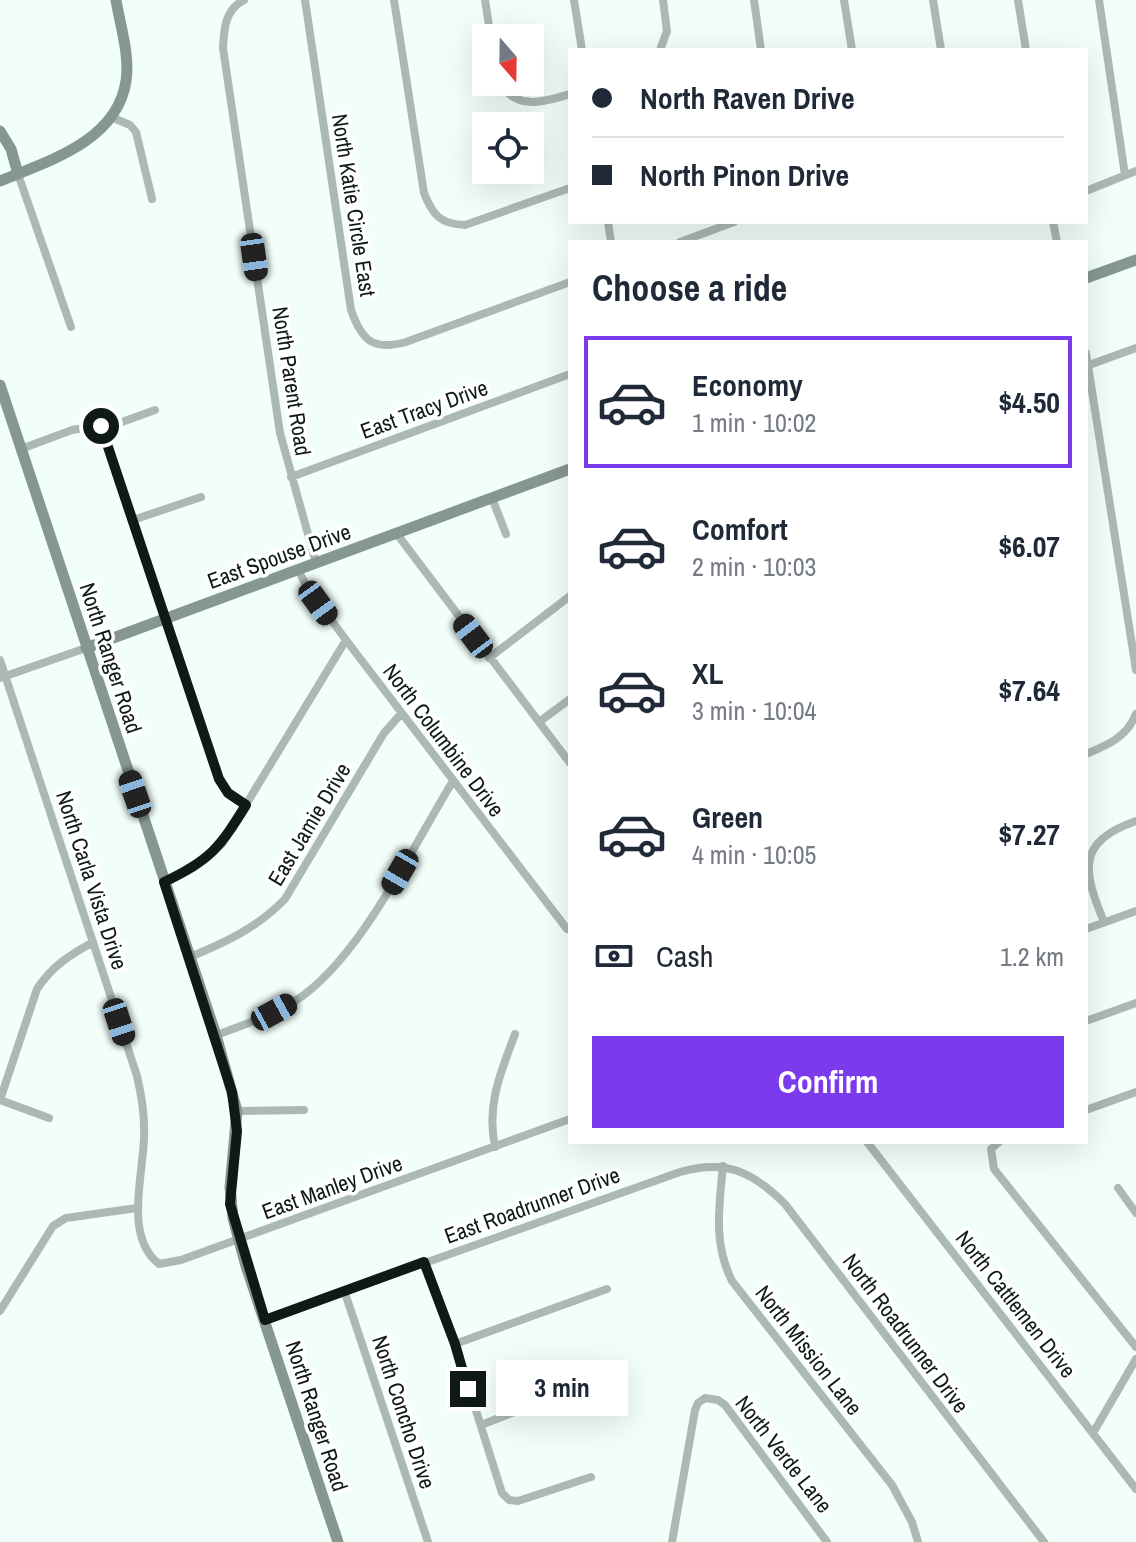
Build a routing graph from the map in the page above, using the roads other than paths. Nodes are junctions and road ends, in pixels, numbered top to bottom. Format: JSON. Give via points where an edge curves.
{"nodes":[{"id":1,"x":116,"y":0,"type":"edge"},
{"id":2,"x":244,"y":0,"type":"edge"},
{"id":3,"x":305,"y":0,"type":"edge"},
{"id":4,"x":394,"y":0,"type":"edge"},
{"id":5,"x":485,"y":0,"type":"edge"},
{"id":6,"x":574,"y":0,"type":"edge"},
{"id":7,"x":663,"y":0,"type":"edge"},
{"id":8,"x":754,"y":0,"type":"edge"},
{"id":9,"x":844,"y":0,"type":"edge"},
{"id":10,"x":933,"y":0,"type":"edge"},
{"id":11,"x":1018,"y":0,"type":"edge"},
{"id":12,"x":1099,"y":0,"type":"edge"},
{"id":13,"x":489,"y":24,"type":"edge"},
{"id":14,"x":582,"y":48,"type":"edge"},
{"id":15,"x":661,"y":48,"type":"edge"},
{"id":16,"x":761,"y":48,"type":"edge"},
{"id":17,"x":852,"y":48,"type":"edge"},
{"id":18,"x":941,"y":48,"type":"edge"},
{"id":19,"x":1026,"y":48,"type":"edge"},
{"id":20,"x":568,"y":95,"type":"edge"},
{"id":21,"x":512,"y":96,"type":"edge"},
{"id":22,"x":111,"y":117,"type":"junction"},
{"id":23,"x":0,"y":131,"type":"edge"},
{"id":24,"x":1136,"y":171,"type":"edge"},
{"id":25,"x":18,"y":174,"type":"junction"},
{"id":26,"x":1125,"y":175,"type":"junction"},
{"id":27,"x":0,"y":181,"type":"edge"},
{"id":28,"x":568,"y":189,"type":"edge"},
{"id":29,"x":1088,"y":190,"type":"edge"},
{"id":30,"x":152,"y":199,"type":"dead end"},
{"id":31,"x":729,"y":224,"type":"edge"},
{"id":32,"x":685,"y":240,"type":"edge"},
{"id":33,"x":1136,"y":260,"type":"edge"},
{"id":34,"x":1088,"y":277,"type":"edge"},
{"id":35,"x":568,"y":283,"type":"edge"},
{"id":36,"x":71,"y":327,"type":"dead end"},
{"id":37,"x":1136,"y":348,"type":"edge"},
{"id":38,"x":1088,"y":361,"type":"edge"},
{"id":39,"x":1089,"y":365,"type":"junction"},
{"id":40,"x":568,"y":375,"type":"edge"},
{"id":41,"x":0,"y":385,"type":"edge"},
{"id":42,"x":155,"y":410,"type":"dead end"},
{"id":43,"x":101,"y":426,"type":"junction"},
{"id":44,"x":21,"y":449,"type":"junction"},
{"id":45,"x":568,"y":470,"type":"edge"},
{"id":46,"x":291,"y":477,"type":"junction"},
{"id":47,"x":201,"y":497,"type":"dead end"},
{"id":48,"x":492,"y":498,"type":"junction"},
{"id":49,"x":133,"y":520,"type":"junction"},
{"id":50,"x":397,"y":534,"type":"junction"},
{"id":51,"x":506,"y":534,"type":"dead end"},
{"id":52,"x":316,"y":563,"type":"junction"},
{"id":53,"x":298,"y":570,"type":"junction"},
{"id":54,"x":568,"y":598,"type":"edge"},
{"id":55,"x":164,"y":618,"type":"junction"},
{"id":56,"x":346,"y":640,"type":"junction"},
{"id":57,"x":86,"y":648,"type":"junction"},
{"id":58,"x":489,"y":658,"type":"junction"},
{"id":59,"x":0,"y":660,"type":"edge"},
{"id":60,"x":1136,"y":670,"type":"edge"},
{"id":61,"x":3,"y":678,"type":"edge"},
{"id":62,"x":568,"y":700,"type":"edge"},
{"id":63,"x":401,"y":714,"type":"junction"},
{"id":64,"x":1136,"y":714,"type":"edge"},
{"id":65,"x":539,"y":722,"type":"junction"},
{"id":66,"x":1088,"y":753,"type":"edge"},
{"id":67,"x":568,"y":760,"type":"edge"},
{"id":68,"x":453,"y":781,"type":"junction"},
{"id":69,"x":246,"y":805,"type":"junction"},
{"id":70,"x":1136,"y":821,"type":"edge"},
{"id":71,"x":164,"y":882,"type":"junction"},
{"id":72,"x":1136,"y":911,"type":"edge"},
{"id":73,"x":1104,"y":922,"type":"junction"},
{"id":74,"x":1088,"y":928,"type":"edge"},
{"id":75,"x":567,"y":929,"type":"dead end"},
{"id":76,"x":93,"y":942,"type":"junction"},
{"id":77,"x":190,"y":957,"type":"junction"},
{"id":78,"x":1136,"y":1003,"type":"edge"},
{"id":79,"x":1088,"y":1020,"type":"edge"},
{"id":80,"x":515,"y":1034,"type":"dead end"},
{"id":81,"x":216,"y":1035,"type":"junction"},
{"id":82,"x":1136,"y":1092,"type":"edge"},
{"id":83,"x":0,"y":1100,"type":"edge"},
{"id":84,"x":1088,"y":1109,"type":"edge"},
{"id":85,"x":304,"y":1110,"type":"dead end"},
{"id":86,"x":237,"y":1111,"type":"junction"},
{"id":87,"x":49,"y":1118,"type":"dead end"},
{"id":88,"x":568,"y":1120,"type":"edge"},
{"id":89,"x":869,"y":1144,"type":"edge"},
{"id":90,"x":997,"y":1144,"type":"edge"},
{"id":91,"x":495,"y":1147,"type":"junction"},
{"id":92,"x":723,"y":1166,"type":"junction"},
{"id":93,"x":1118,"y":1188,"type":"dead end"},
{"id":94,"x":137,"y":1208,"type":"junction"},
{"id":95,"x":1136,"y":1213,"type":"edge"},
{"id":96,"x":239,"y":1240,"type":"junction"},
{"id":97,"x":424,"y":1262,"type":"junction"},
{"id":98,"x":607,"y":1289,"type":"dead end"},
{"id":99,"x":345,"y":1293,"type":"junction"},
{"id":100,"x":0,"y":1311,"type":"edge"},
{"id":101,"x":265,"y":1320,"type":"junction"},
{"id":102,"x":455,"y":1344,"type":"junction"},
{"id":103,"x":1136,"y":1347,"type":"edge"},
{"id":104,"x":1136,"y":1359,"type":"edge"},
{"id":105,"x":579,"y":1387,"type":"dead end"},
{"id":106,"x":481,"y":1425,"type":"junction"},
{"id":107,"x":1093,"y":1433,"type":"junction"},
{"id":108,"x":591,"y":1477,"type":"dead end"},
{"id":109,"x":1136,"y":1489,"type":"edge"},
{"id":110,"x":338,"y":1542,"type":"edge"},
{"id":111,"x":428,"y":1542,"type":"edge"},
{"id":112,"x":672,"y":1542,"type":"edge"},
{"id":113,"x":827,"y":1542,"type":"edge"},
{"id":114,"x":918,"y":1542,"type":"edge"},
{"id":115,"x":1044,"y":1542,"type":"edge"}],
"edges":[{"from":1,"to":22,"type":"street","via":[[126,81]]},
{"from":2,"to":46,"type":"street","name":"North Parent Road","via":[[229,12],[223,48]]},
{"from":3,"to":35,"type":"street","name":"North Katie Circle East","via":[[351,310],[364,337],[383,346],[406,342]]},
{"from":4,"to":28,"type":"street","via":[[424,193],[439,220],[465,225]]},
{"from":5,"to":13,"type":"street"},
{"from":6,"to":14,"type":"street"},
{"from":7,"to":15,"type":"street","via":[[667,31]]},
{"from":8,"to":16,"type":"street"},
{"from":9,"to":17,"type":"street"},
{"from":10,"to":18,"type":"street"},
{"from":11,"to":19,"type":"street"},
{"from":12,"to":26,"type":"street"},
{"from":20,"to":21,"type":"street","via":[[541,103],[523,103]]},
{"from":22,"to":25,"type":"street","via":[[77,147]]},
{"from":22,"to":30,"type":"street","via":[[136,132]]},
{"from":23,"to":25,"type":"street"},
{"from":24,"to":26,"type":"street"},
{"from":25,"to":27,"type":"street"},
{"from":25,"to":36,"type":"street"},
{"from":26,"to":29,"type":"street"},
{"from":31,"to":32,"type":"street"},
{"from":33,"to":34,"type":"street"},
{"from":37,"to":39,"type":"street"},
{"from":38,"to":39,"type":"street"},
{"from":39,"to":60,"type":"street"},
{"from":40,"to":46,"type":"street","name":"East Tracy Drive"},
{"from":41,"to":44,"type":"street","name":"North Ranger Road"},
{"from":42,"to":43,"type":"street"},
{"from":43,"to":44,"type":"street","via":[[72,430]]},
{"from":43,"to":49,"type":"street"},
{"from":44,"to":57,"type":"street","name":"North Ranger Road"},
{"from":45,"to":48,"type":"street","name":"East Spouse Drive"},
{"from":46,"to":52,"type":"street","name":"North Parent Road"},
{"from":47,"to":49,"type":"street"},
{"from":48,"to":50,"type":"street","name":"East Spouse Drive"},
{"from":48,"to":51,"type":"street"},
{"from":49,"to":55,"type":"street"},
{"from":50,"to":52,"type":"street","name":"East Spouse Drive"},
{"from":50,"to":58,"type":"street"},
{"from":52,"to":53,"type":"street","name":"East Spouse Drive"},
{"from":53,"to":55,"type":"street","name":"East Spouse Drive"},
{"from":53,"to":56,"type":"street","name":"North Columbine Drive"},
{"from":54,"to":58,"type":"street"},
{"from":55,"to":57,"type":"street","name":"East Spouse Drive"},
{"from":55,"to":69,"type":"street","via":[[219,779]]},
{"from":56,"to":63,"type":"street","name":"North Columbine Drive"},
{"from":56,"to":69,"type":"street"},
{"from":57,"to":61,"type":"street","name":"East Spouse Drive"},
{"from":57,"to":71,"type":"street","name":"North Ranger Road"},
{"from":58,"to":65,"type":"street"},
{"from":59,"to":61,"type":"street","name":"North Carla Vista Drive"},
{"from":61,"to":76,"type":"street","name":"North Carla Vista Drive"},
{"from":62,"to":65,"type":"street"},
{"from":63,"to":68,"type":"street","name":"North Columbine Drive"},
{"from":63,"to":77,"type":"street","name":"East Jamie Drive","via":[[384,733],[285,899],[244,933]]},
{"from":64,"to":66,"type":"street","via":[[1130,729]]},
{"from":65,"to":67,"type":"street"},
{"from":68,"to":75,"type":"street","name":"North Columbine Drive"},
{"from":68,"to":81,"type":"street","via":[[387,893],[337,964],[297,999]]},
{"from":69,"to":71,"type":"street","via":[[208,858]]},
{"from":70,"to":73,"type":"street","via":[[1097,842],[1089,858]]},
{"from":71,"to":77,"type":"street","name":"North Ranger Road"},
{"from":72,"to":73,"type":"street"},
{"from":73,"to":74,"type":"street"},
{"from":76,"to":83,"type":"street","via":[[64,958],[37,989]]},
{"from":76,"to":94,"type":"street","name":"North Carla Vista Drive","via":[[143,1103]]},
{"from":77,"to":81,"type":"street","name":"North Ranger Road"},
{"from":78,"to":79,"type":"street"},
{"from":80,"to":91,"type":"street","via":[[490,1120]]},
{"from":81,"to":86,"type":"street","name":"North Ranger Road"},
{"from":82,"to":84,"type":"street"},
{"from":83,"to":87,"type":"street"},
{"from":85,"to":86,"type":"street"},
{"from":86,"to":96,"type":"street","name":"North Ranger Road","via":[[230,1204]]},
{"from":88,"to":91,"type":"street","name":"East Manley Drive"},
{"from":89,"to":107,"type":"street","name":"North Cattlemen Drive"},
{"from":90,"to":103,"type":"street","via":[[991,1149],[994,1169]]},
{"from":91,"to":96,"type":"street","name":"East Manley Drive"},
{"from":92,"to":97,"type":"street","name":"East Roadrunner Drive","via":[[680,1172]]},
{"from":92,"to":114,"type":"street","name":"North Mission Lane","via":[[717,1232],[732,1281],[892,1485]]},
{"from":92,"to":115,"type":"street","name":"North Roadrunner Drive","via":[[760,1181],[785,1204]]},
{"from":93,"to":95,"type":"street"},
{"from":94,"to":96,"type":"street","name":"East Manley Drive","via":[[148,1255],[159,1264]]},
{"from":94,"to":100,"type":"street","via":[[59,1221]]},
{"from":96,"to":101,"type":"street","name":"North Ranger Road"},
{"from":97,"to":99,"type":"street","name":"East Roadrunner Drive"},
{"from":97,"to":102,"type":"street"},
{"from":98,"to":102,"type":"street"},
{"from":99,"to":101,"type":"street","name":"East Roadrunner Drive"},
{"from":99,"to":111,"type":"street","name":"North Concho Drive"},
{"from":101,"to":110,"type":"street","name":"North Ranger Road"},
{"from":102,"to":106,"type":"street"},
{"from":104,"to":107,"type":"street"},
{"from":105,"to":106,"type":"street"},
{"from":106,"to":108,"type":"street","via":[[502,1493],[509,1500]]},
{"from":107,"to":109,"type":"street","name":"North Cattlemen Drive"},
{"from":112,"to":113,"type":"street","name":"North Verde Lane","via":[[695,1410],[705,1398],[725,1405]]}]}
